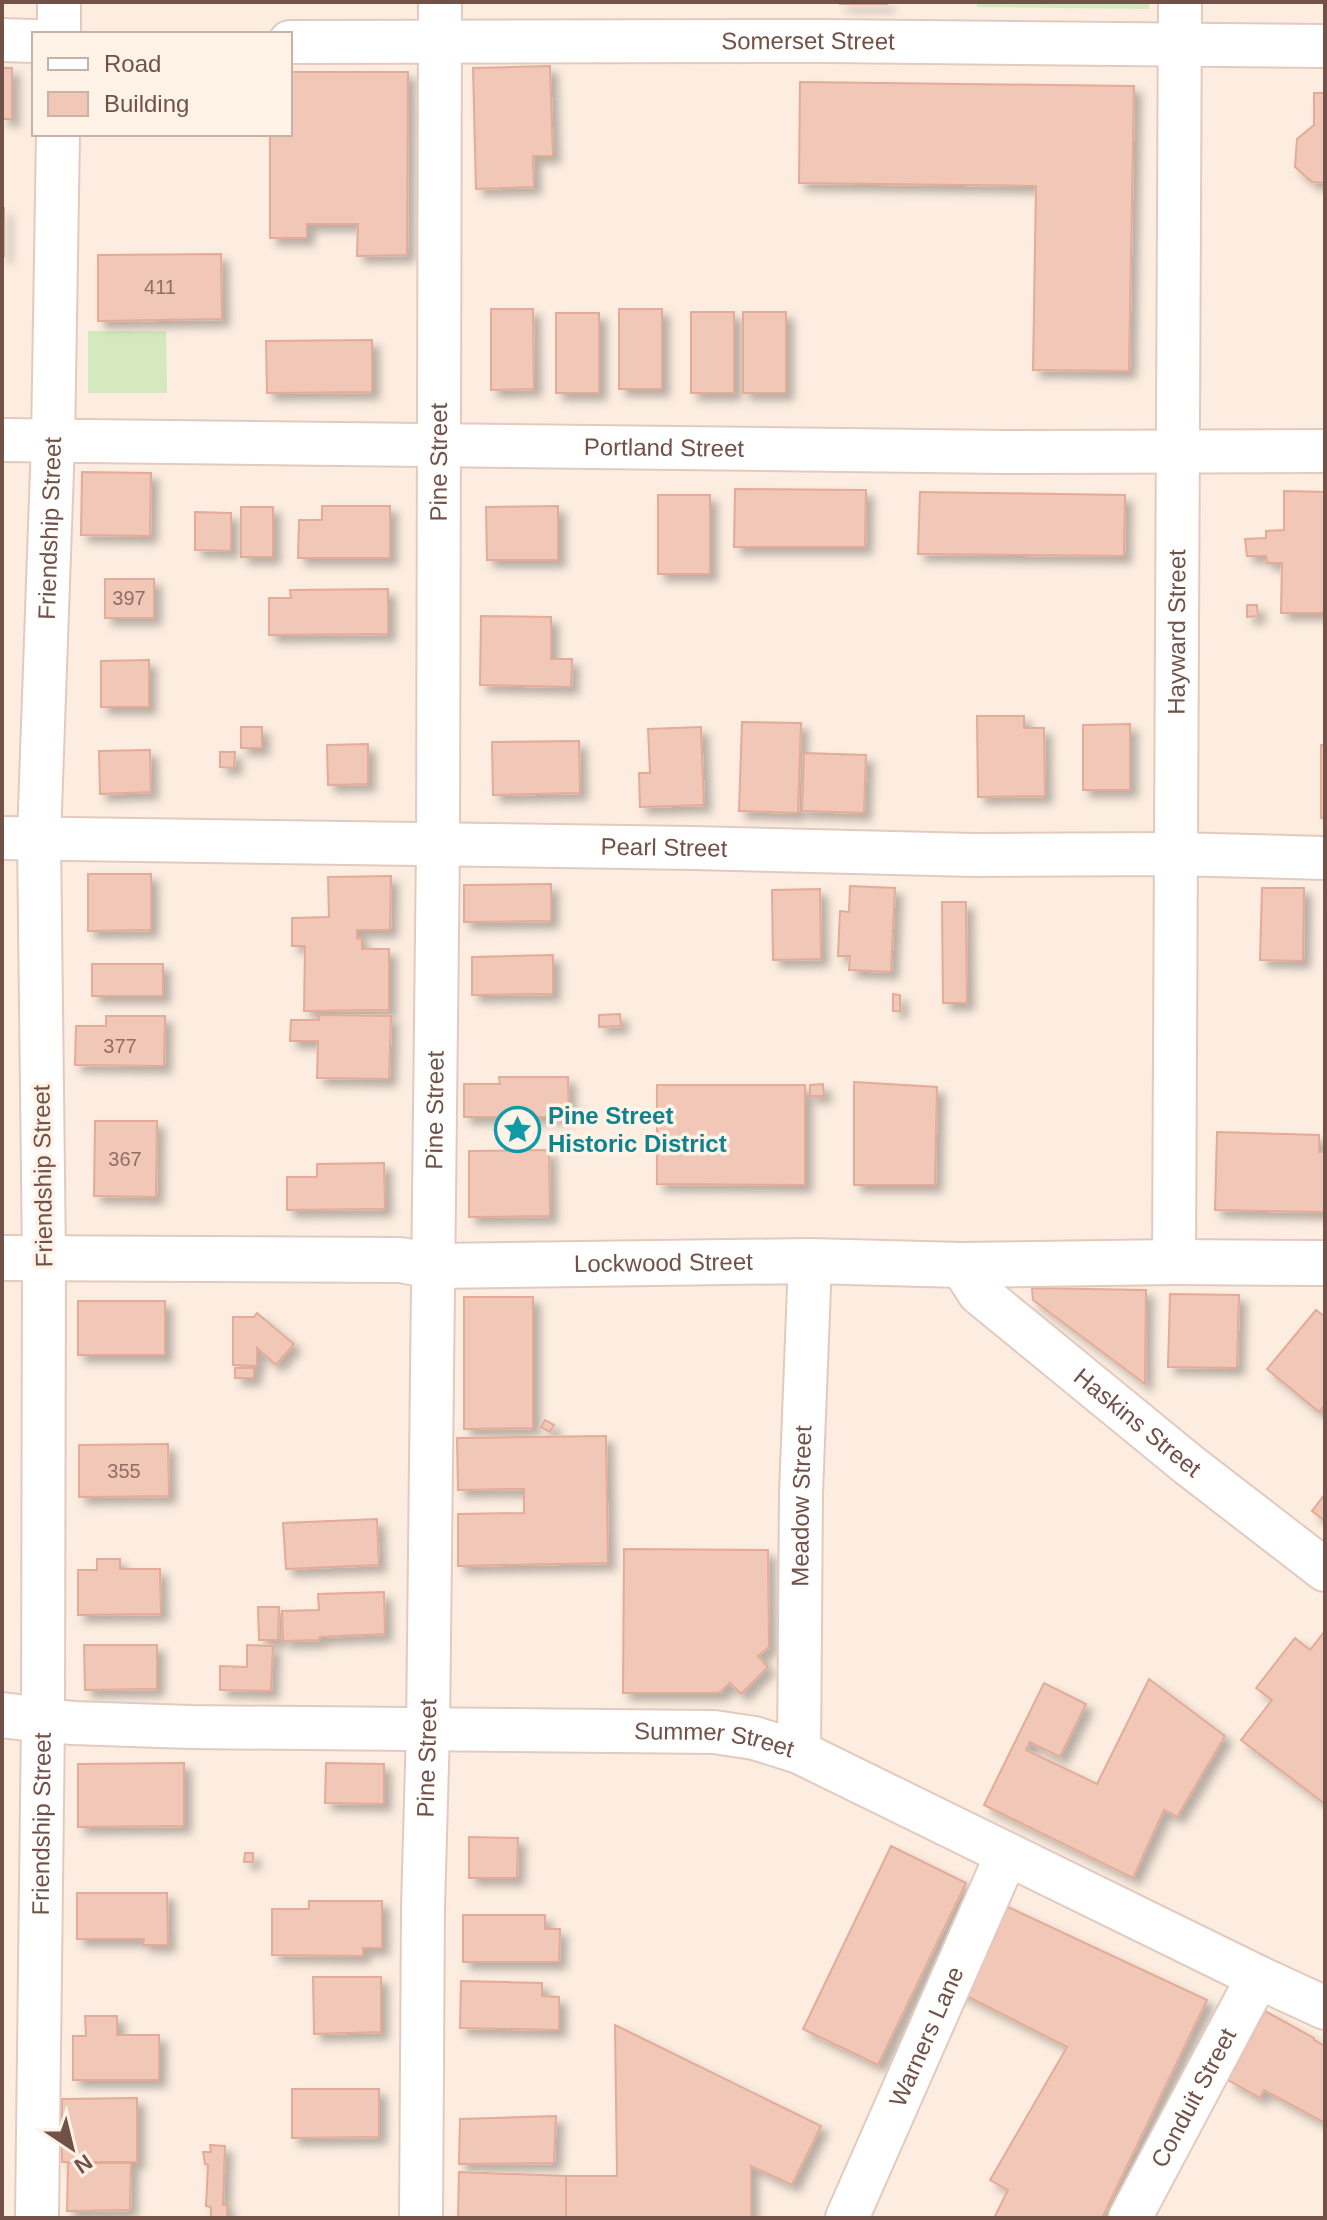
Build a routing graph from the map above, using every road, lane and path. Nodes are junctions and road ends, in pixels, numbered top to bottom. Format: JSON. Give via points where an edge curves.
{"nodes":[{"id":1,"x":59,"y":2,"type":"edge"},
{"id":2,"x":440,"y":2,"type":"edge"},
{"id":3,"x":1180,"y":2,"type":"edge"},
{"id":4,"x":59,"y":32,"type":"edge"},
{"id":5,"x":2,"y":40,"type":"edge"},
{"id":6,"x":32,"y":41,"type":"edge"},
{"id":7,"x":292,"y":42,"type":"edge"},
{"id":8,"x":440,"y":43,"type":"junction"},
{"id":9,"x":1180,"y":45,"type":"junction"},
{"id":10,"x":1325,"y":46,"type":"edge"},
{"id":11,"x":58,"y":136,"type":"edge"},
{"id":12,"x":2,"y":440,"type":"edge"},
{"id":13,"x":53,"y":441,"type":"junction"},
{"id":14,"x":438,"y":446,"type":"junction"},
{"id":15,"x":1177,"y":451,"type":"junction"},
{"id":16,"x":1325,"y":451,"type":"edge"},
{"id":17,"x":20,"y":838,"type":"edge"},
{"id":18,"x":438,"y":845,"type":"junction"},
{"id":19,"x":1175,"y":854,"type":"junction"},
{"id":20,"x":1325,"y":858,"type":"edge"},
{"id":21,"x":23,"y":1258,"type":"edge"},
{"id":22,"x":810,"y":1261,"type":"junction"},
{"id":23,"x":1174,"y":1262,"type":"junction"},
{"id":24,"x":961,"y":1265,"type":"junction"},
{"id":25,"x":433,"y":1266,"type":"junction"},
{"id":26,"x":1320,"y":1269,"type":"edge"},
{"id":27,"x":1325,"y":1570,"type":"edge"},
{"id":28,"x":22,"y":1718,"type":"edge"},
{"id":29,"x":428,"y":1729,"type":"junction"},
{"id":30,"x":799,"y":1752,"type":"junction"},
{"id":31,"x":1007,"y":1854,"type":"junction"},
{"id":32,"x":1258,"y":1977,"type":"junction"},
{"id":33,"x":1325,"y":2008,"type":"edge"},
{"id":34,"x":37,"y":2218,"type":"edge"},
{"id":35,"x":421,"y":2218,"type":"edge"},
{"id":36,"x":847,"y":2218,"type":"edge"},
{"id":37,"x":1130,"y":2218,"type":"edge"}],
"edges":[{"from":1,"to":4,"type":"street"},
{"from":2,"to":8,"type":"street","name":"Pine Street"},
{"from":3,"to":9,"type":"street","name":"Hayward Street"},
{"from":5,"to":6,"type":"street"},
{"from":7,"to":8,"type":"street","name":"Somerset Street"},
{"from":8,"to":9,"type":"street","name":"Somerset Street"},
{"from":8,"to":14,"type":"street","name":"Pine Street"},
{"from":9,"to":10,"type":"street","name":"Somerset Street"},
{"from":9,"to":15,"type":"street","name":"Hayward Street"},
{"from":11,"to":13,"type":"street","name":"Friendship Street"},
{"from":12,"to":13,"type":"street","name":"Portland Street"},
{"from":13,"to":14,"type":"street","name":"Portland Street"},
{"from":13,"to":17,"type":"street","name":"Friendship Street"},
{"from":14,"to":15,"type":"street","name":"Portland Street"},
{"from":14,"to":18,"type":"street","name":"Pine Street"},
{"from":15,"to":16,"type":"street","name":"Portland Street"},
{"from":15,"to":19,"type":"street","name":"Hayward Street"},
{"from":17,"to":18,"type":"street","name":"Pearl Street"},
{"from":17,"to":21,"type":"street","name":"Friendship Street"},
{"from":18,"to":19,"type":"street","name":"Pearl Street"},
{"from":18,"to":25,"type":"street","name":"Pine Street"},
{"from":19,"to":20,"type":"street","name":"Pearl Street"},
{"from":19,"to":23,"type":"street","name":"Hayward Street"},
{"from":21,"to":25,"type":"street","name":"Lockwood Street","via":[[400,1260]]},
{"from":21,"to":28,"type":"street","name":"Friendship Street"},
{"from":22,"to":24,"type":"street","name":"Lockwood Street"},
{"from":22,"to":25,"type":"street","name":"Lockwood Street"},
{"from":22,"to":30,"type":"street","name":"Meadow Street"},
{"from":23,"to":24,"type":"street","name":"Lockwood Street"},
{"from":23,"to":26,"type":"street","name":"Lockwood Street"},
{"from":24,"to":27,"type":"street","name":"Haskins Street","via":[[979,1293]]},
{"from":25,"to":29,"type":"street","name":"Pine Street"},
{"from":28,"to":29,"type":"street","name":"Summer Street","via":[[190,1727]]},
{"from":28,"to":34,"type":"street","name":"Friendship Street"},
{"from":29,"to":30,"type":"street","name":"Summer Street","via":[[714,1732]]},
{"from":29,"to":35,"type":"street","name":"Pine Street"},
{"from":30,"to":31,"type":"street","name":"Summer Street"},
{"from":31,"to":32,"type":"street","name":"Summer Street"},
{"from":31,"to":36,"type":"street","name":"Warners Lane"},
{"from":32,"to":33,"type":"street","name":"Summer Street"},
{"from":32,"to":37,"type":"street","name":"Conduit Street"}]}
